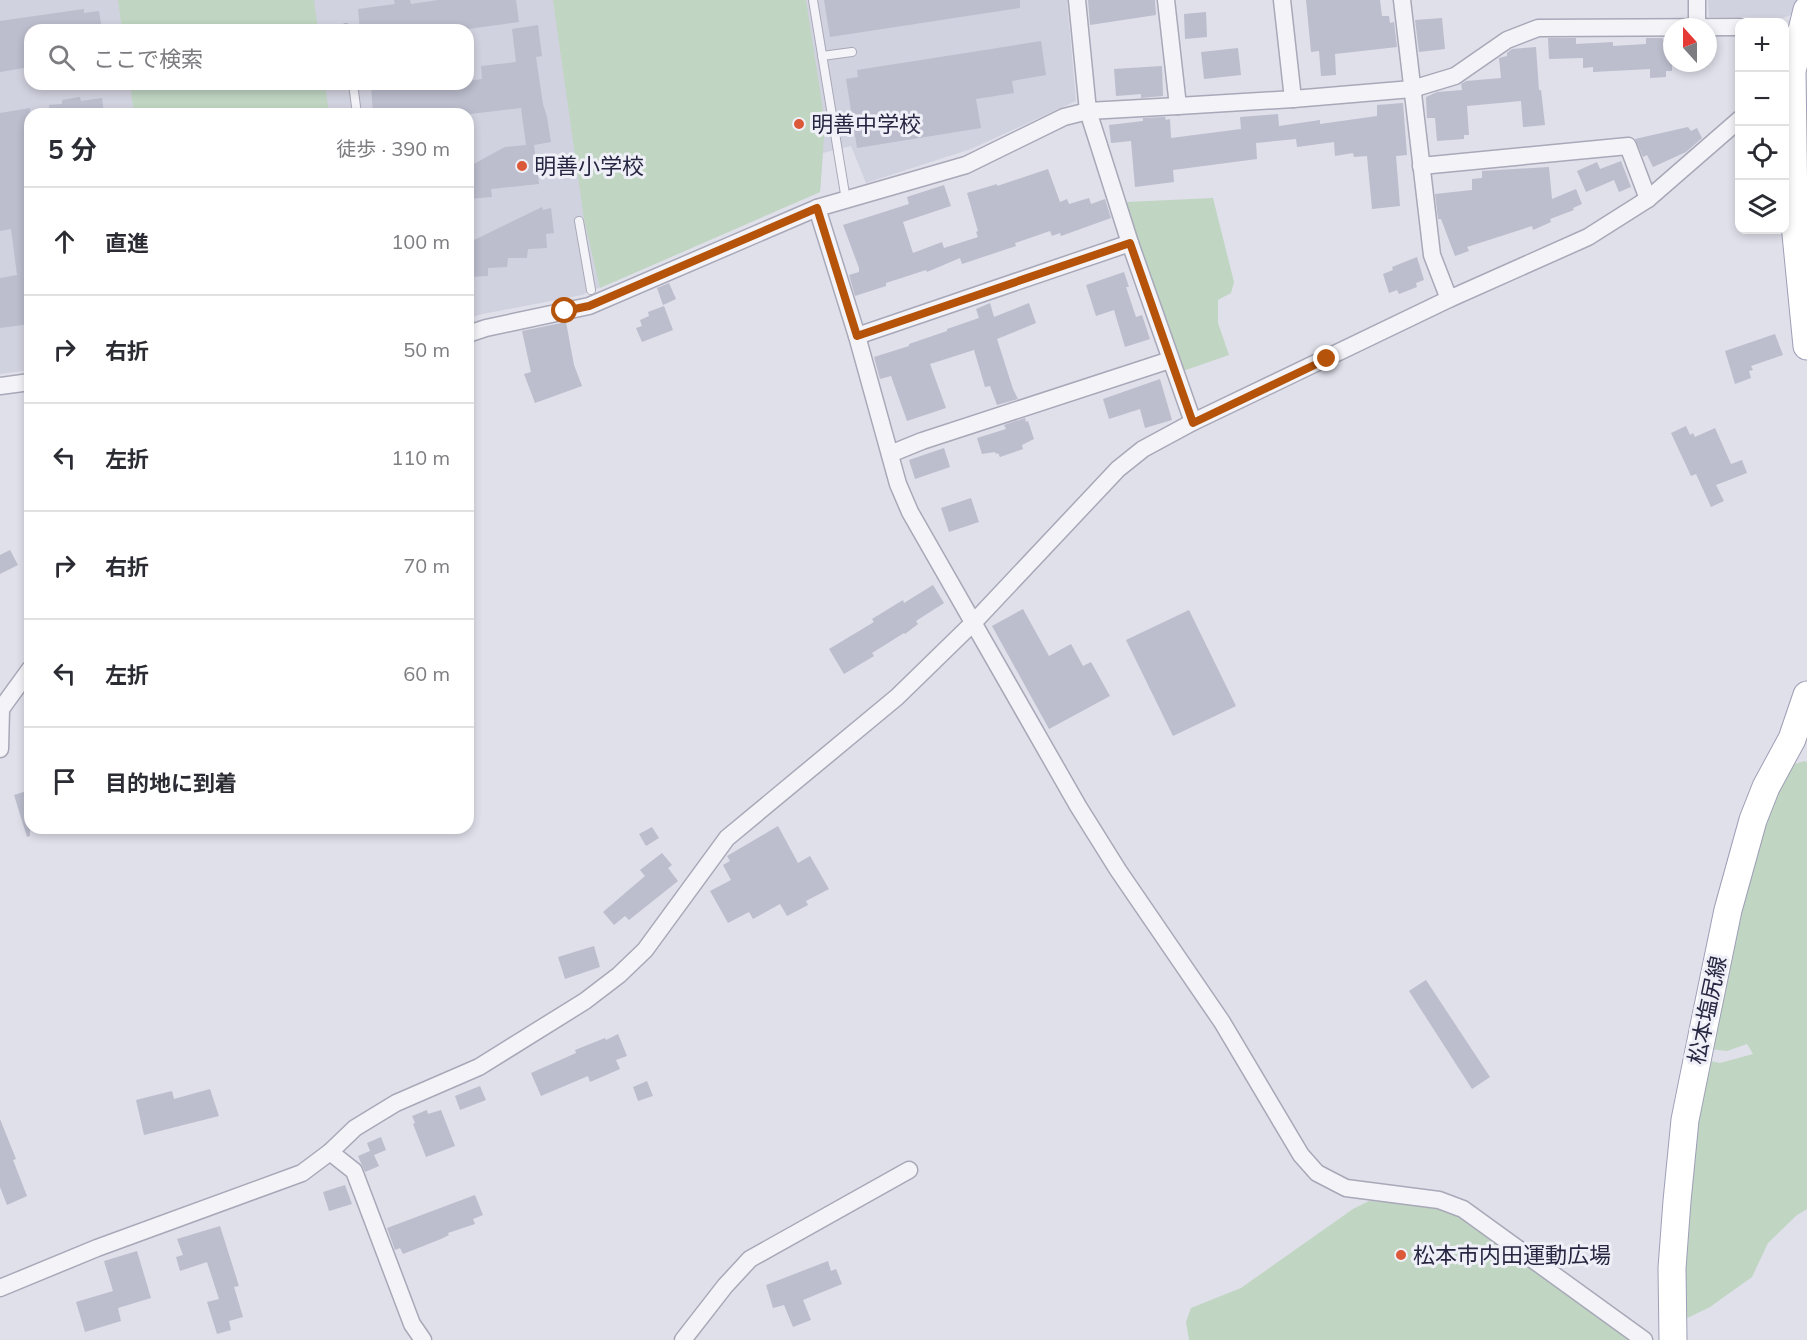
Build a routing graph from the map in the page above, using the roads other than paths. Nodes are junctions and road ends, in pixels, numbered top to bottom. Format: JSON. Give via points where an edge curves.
{"nodes":[{"id":1,"x":813,"y":0,"type":"edge"},
{"id":2,"x":1077,"y":0,"type":"edge"},
{"id":3,"x":1166,"y":0,"type":"edge"},
{"id":4,"x":1282,"y":0,"type":"edge"},
{"id":5,"x":1402,"y":0,"type":"edge"},
{"id":6,"x":1697,"y":0,"type":"edge"},
{"id":7,"x":1697,"y":18,"type":"edge"},
{"id":8,"x":1800,"y":23,"type":"edge"},
{"id":9,"x":1663,"y":27,"type":"edge"},
{"id":10,"x":1717,"y":27,"type":"edge"},
{"id":11,"x":1735,"y":27,"type":"edge"},
{"id":12,"x":852,"y":52,"type":"dead end"},
{"id":13,"x":822,"y":56,"type":"junction"},
{"id":14,"x":1788,"y":72,"type":"edge"},
{"id":15,"x":1412,"y":89,"type":"junction"},
{"id":16,"x":354,"y":90,"type":"edge"},
{"id":17,"x":1789,"y":97,"type":"edge"},
{"id":18,"x":1293,"y":99,"type":"junction"},
{"id":19,"x":1178,"y":106,"type":"junction"},
{"id":20,"x":356,"y":108,"type":"edge"},
{"id":21,"x":1088,"y":111,"type":"junction"},
{"id":22,"x":1735,"y":123,"type":"edge"},
{"id":23,"x":1420,"y":166,"type":"junction"},
{"id":24,"x":1648,"y":199,"type":"junction"},
{"id":25,"x":846,"y":200,"type":"junction"},
{"id":26,"x":817,"y":208,"type":"junction"},
{"id":27,"x":579,"y":221,"type":"dead end"},
{"id":28,"x":1130,"y":243,"type":"junction"},
{"id":29,"x":593,"y":297,"type":"junction"},
{"id":30,"x":1449,"y":298,"type":"junction"},
{"id":31,"x":474,"y":332,"type":"edge"},
{"id":32,"x":857,"y":336,"type":"junction"},
{"id":33,"x":1807,"y":346,"type":"edge"},
{"id":34,"x":1170,"y":360,"type":"junction"},
{"id":35,"x":24,"y":383,"type":"edge"},
{"id":36,"x":0,"y":386,"type":"edge"},
{"id":37,"x":1193,"y":423,"type":"junction"},
{"id":38,"x":890,"y":454,"type":"junction"},
{"id":39,"x":974,"y":622,"type":"junction"},
{"id":40,"x":24,"y":678,"type":"edge"},
{"id":41,"x":1807,"y":695,"type":"edge"},
{"id":42,"x":0,"y":749,"type":"edge"},
{"id":43,"x":330,"y":1152,"type":"junction"},
{"id":44,"x":909,"y":1170,"type":"dead end"},
{"id":45,"x":0,"y":1288,"type":"edge"},
{"id":46,"x":423,"y":1340,"type":"edge"},
{"id":47,"x":683,"y":1340,"type":"edge"},
{"id":48,"x":1644,"y":1340,"type":"edge"},
{"id":49,"x":1673,"y":1340,"type":"edge"}],
"edges":[{"from":1,"to":13,"type":"lane"},
{"from":2,"to":21,"type":"street"},
{"from":3,"to":19,"type":"street"},
{"from":4,"to":18,"type":"street"},
{"from":5,"to":15,"type":"street"},
{"from":6,"to":7,"type":"street"},
{"from":8,"to":14,"type":"main road"},
{"from":9,"to":15,"type":"street","via":[[1538,28],[1507,40],[1455,76]]},
{"from":10,"to":11,"type":"street"},
{"from":12,"to":13,"type":"lane"},
{"from":13,"to":25,"type":"lane"},
{"from":15,"to":18,"type":"street"},
{"from":15,"to":23,"type":"street"},
{"from":16,"to":20,"type":"lane"},
{"from":17,"to":33,"type":"main road","via":[[1794,214]]},
{"from":18,"to":19,"type":"street"},
{"from":19,"to":21,"type":"street"},
{"from":21,"to":25,"type":"street","via":[[1064,117],[966,165]]},
{"from":21,"to":28,"type":"street"},
{"from":22,"to":24,"type":"street"},
{"from":23,"to":24,"type":"street","via":[[1628,146]]},
{"from":23,"to":30,"type":"street","via":[[1432,255]]},
{"from":24,"to":30,"type":"street","via":[[1588,237]]},
{"from":25,"to":26,"type":"street"},
{"from":26,"to":29,"type":"street"},
{"from":26,"to":32,"type":"street"},
{"from":27,"to":29,"type":"lane"},
{"from":28,"to":32,"type":"street"},
{"from":28,"to":34,"type":"street"},
{"from":29,"to":31,"type":"street"},
{"from":30,"to":37,"type":"street"},
{"from":32,"to":38,"type":"street"},
{"from":34,"to":37,"type":"street"},
{"from":34,"to":38,"type":"street"},
{"from":35,"to":36,"type":"street"},
{"from":37,"to":39,"type":"street","via":[[1143,449],[1118,469]]},
{"from":38,"to":39,"type":"street","via":[[910,512]]},
{"from":39,"to":43,"type":"street","via":[[897,697],[727,838],[645,950],[619,975],[585,1001],[479,1067],[396,1103],[355,1128]]},
{"from":39,"to":48,"type":"street","via":[[1118,870],[1222,1022],[1300,1155],[1317,1173],[1346,1188],[1439,1200],[1464,1209]]},
{"from":40,"to":42,"type":"street","via":[[2,709]]},
{"from":41,"to":49,"type":"main road","name":"松本塩尻線","via":[[1792,739],[1753,820],[1728,910],[1706,1015],[1685,1120],[1672,1268]]},
{"from":43,"to":45,"type":"street","via":[[302,1173]]},
{"from":43,"to":46,"type":"street","via":[[354,1171],[412,1324]]},
{"from":44,"to":47,"type":"street","via":[[750,1259]]}]}
